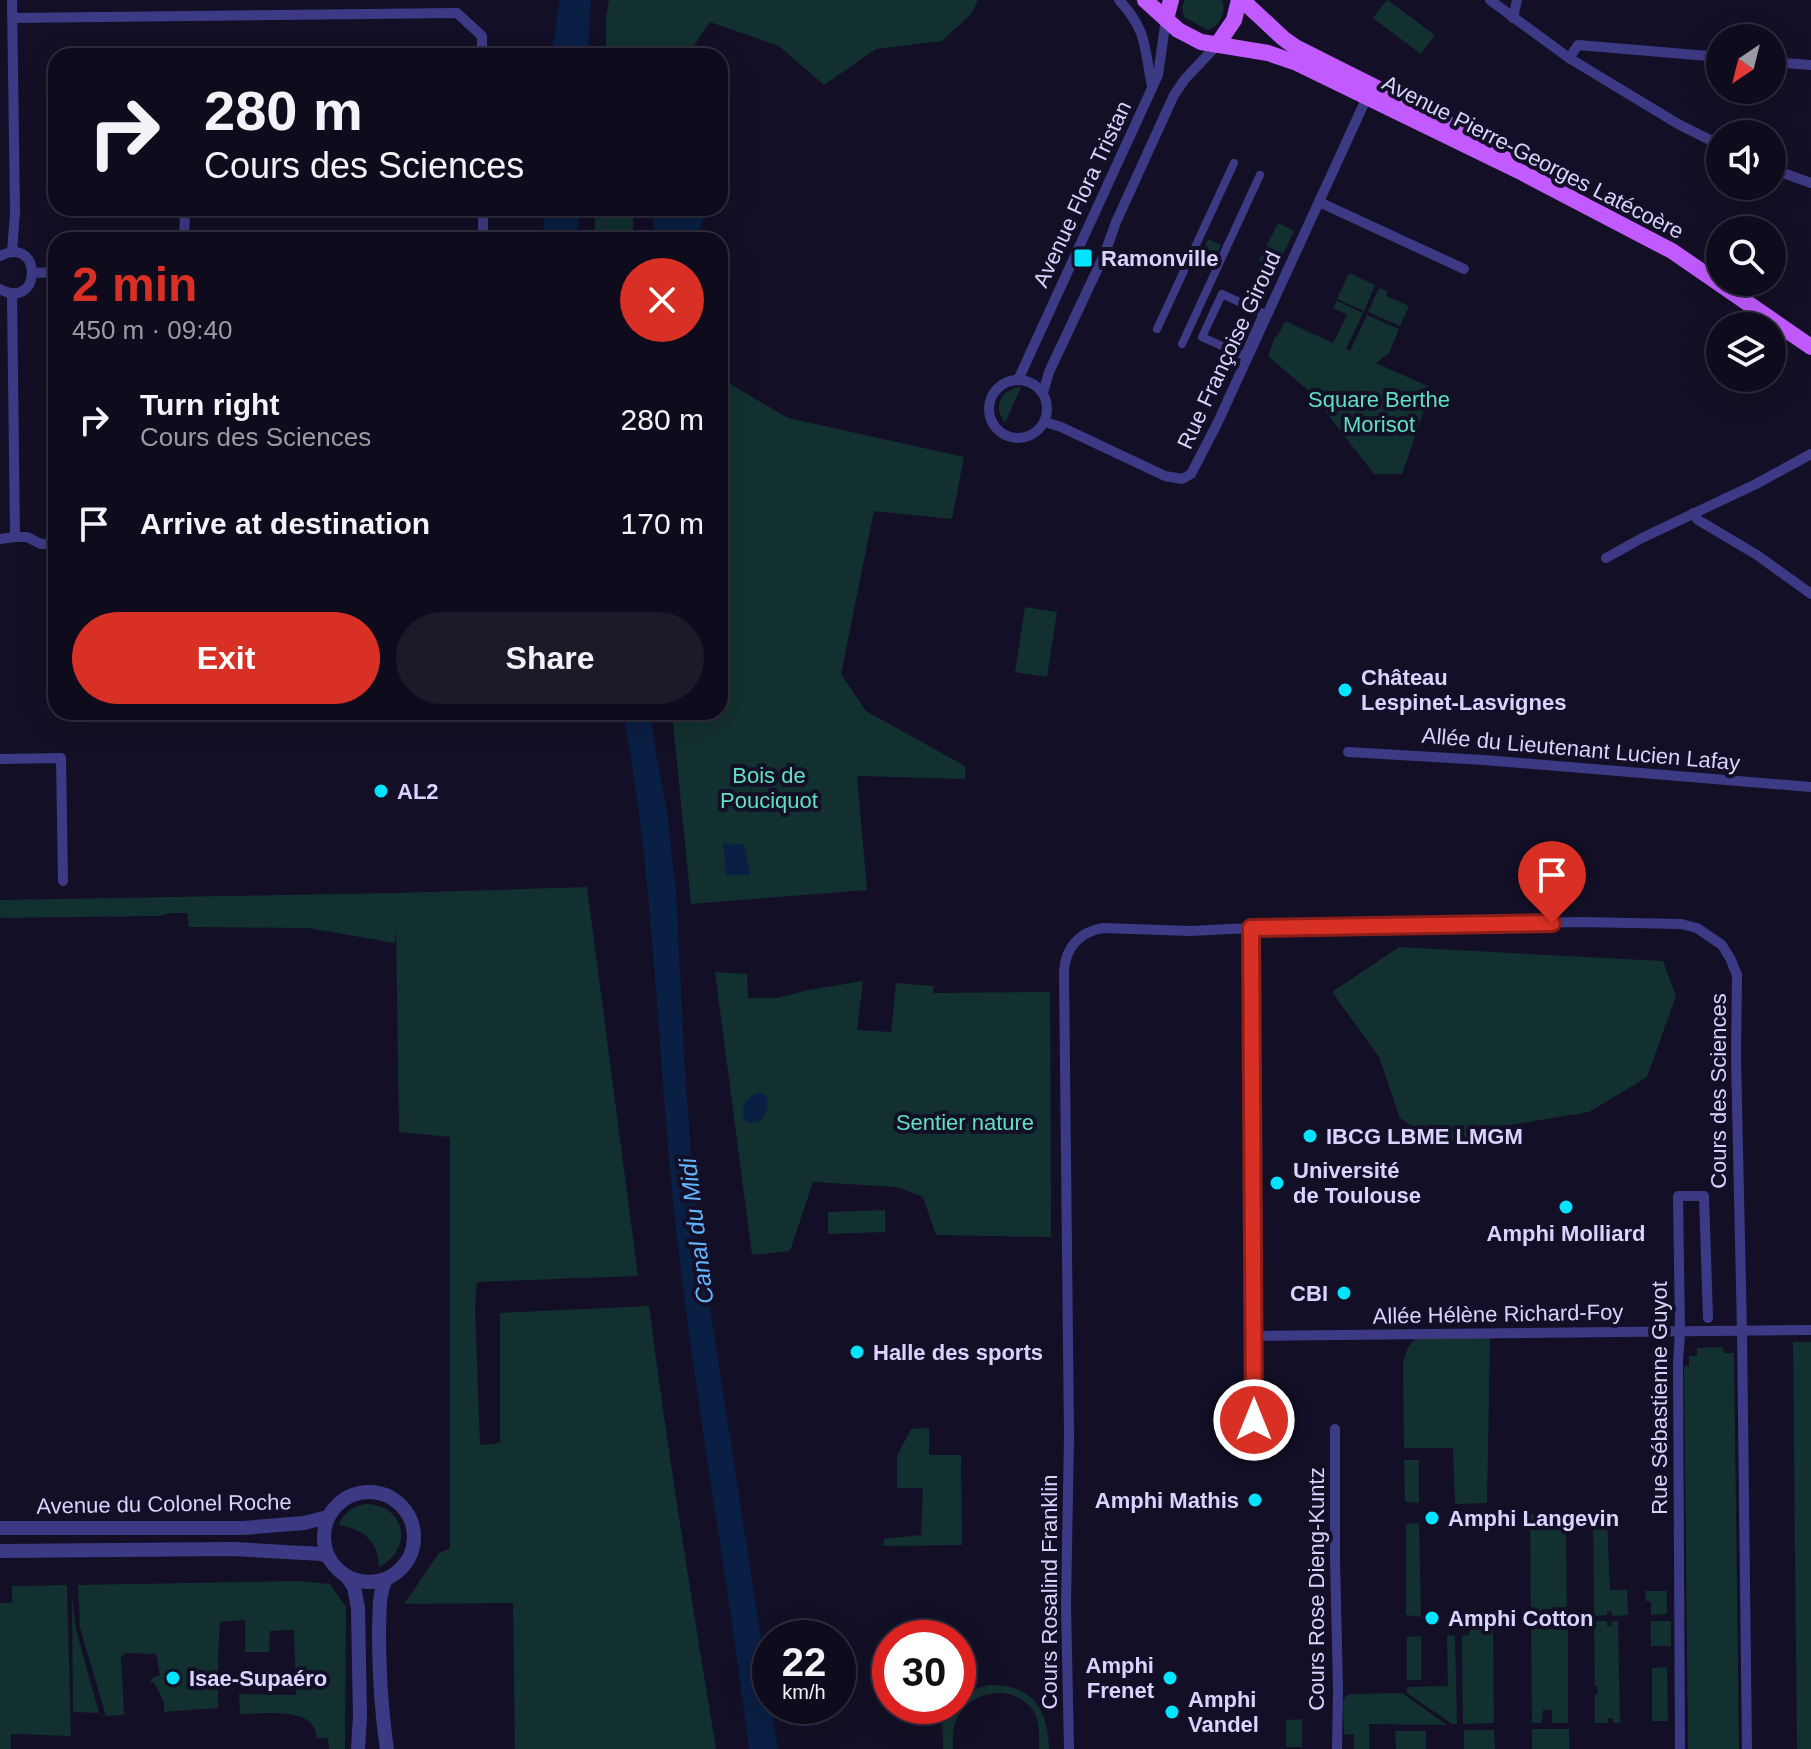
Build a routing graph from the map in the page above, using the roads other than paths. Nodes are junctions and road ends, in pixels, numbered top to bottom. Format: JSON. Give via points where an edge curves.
{"nodes":[{"id":1,"x":12,"y":0,"type":"edge"},
{"id":2,"x":1119,"y":0,"type":"edge"},
{"id":3,"x":1145,"y":0,"type":"edge"},
{"id":4,"x":1171,"y":0,"type":"edge"},
{"id":5,"x":1241,"y":0,"type":"edge"},
{"id":6,"x":1490,"y":0,"type":"edge"},
{"id":7,"x":1517,"y":0,"type":"edge"},
{"id":8,"x":13,"y":18,"type":"junction"},
{"id":9,"x":1513,"y":18,"type":"junction"},
{"id":10,"x":1166,"y":19,"type":"junction"},
{"id":11,"x":1217,"y":45,"type":"junction"},
{"id":12,"x":482,"y":48,"type":"edge"},
{"id":13,"x":1706,"y":56,"type":"edge"},
{"id":14,"x":1569,"y":58,"type":"junction"},
{"id":15,"x":1786,"y":63,"type":"edge"},
{"id":16,"x":1811,"y":65,"type":"edge"},
{"id":17,"x":1153,"y":88,"type":"junction"},
{"id":18,"x":1367,"y":97,"type":"junction"},
{"id":19,"x":1706,"y":138,"type":"edge"},
{"id":20,"x":1234,"y":163,"type":"dead end"},
{"id":21,"x":1786,"y":174,"type":"edge"},
{"id":22,"x":1260,"y":175,"type":"dead end"},
{"id":23,"x":1811,"y":183,"type":"edge"},
{"id":24,"x":1319,"y":202,"type":"junction"},
{"id":25,"x":12,"y":252,"type":"junction"},
{"id":26,"x":0,"y":256,"type":"edge"},
{"id":27,"x":1706,"y":261,"type":"edge"},
{"id":28,"x":1464,"y":269,"type":"dead end"},
{"id":29,"x":48,"y":272,"type":"edge"},
{"id":30,"x":33,"y":273,"type":"junction"},
{"id":31,"x":0,"y":289,"type":"edge"},
{"id":32,"x":12,"y":294,"type":"junction"},
{"id":33,"x":1756,"y":296,"type":"edge"},
{"id":34,"x":1157,"y":329,"type":"dead end"},
{"id":35,"x":1811,"y":335,"type":"edge"},
{"id":36,"x":1202,"y":337,"type":"joint"},
{"id":37,"x":1182,"y":344,"type":"dead end"},
{"id":38,"x":1811,"y":347,"type":"edge"},
{"id":39,"x":1018,"y":380,"type":"junction"},
{"id":40,"x":1043,"y":393,"type":"junction"},
{"id":41,"x":1045,"y":422,"type":"junction"},
{"id":42,"x":1811,"y":454,"type":"edge"},
{"id":43,"x":1693,"y":513,"type":"junction"},
{"id":44,"x":15,"y":537,"type":"junction"},
{"id":45,"x":0,"y":539,"type":"edge"},
{"id":46,"x":48,"y":544,"type":"edge"},
{"id":47,"x":1606,"y":558,"type":"dead end"},
{"id":48,"x":1811,"y":594,"type":"edge"},
{"id":49,"x":1348,"y":752,"type":"dead end"},
{"id":50,"x":0,"y":759,"type":"edge"},
{"id":51,"x":1811,"y":787,"type":"edge"},
{"id":52,"x":63,"y":881,"type":"dead end"},
{"id":53,"x":1251,"y":928,"type":"junction"},
{"id":54,"x":1708,"y":1318,"type":"dead end"},
{"id":55,"x":1811,"y":1330,"type":"edge"},
{"id":56,"x":1680,"y":1332,"type":"junction"},
{"id":57,"x":1742,"y":1332,"type":"junction"},
{"id":58,"x":1254,"y":1336,"type":"junction"},
{"id":59,"x":1069,"y":1361,"type":"joint"},
{"id":60,"x":1335,"y":1429,"type":"dead end"},
{"id":61,"x":1241,"y":1434,"type":"dead end"},
{"id":62,"x":328,"y":1517,"type":"junction"},
{"id":63,"x":0,"y":1528,"type":"edge"},
{"id":64,"x":0,"y":1551,"type":"edge"},
{"id":65,"x":328,"y":1557,"type":"junction"},
{"id":66,"x":347,"y":1577,"type":"junction"},
{"id":67,"x":386,"y":1579,"type":"junction"},
{"id":68,"x":358,"y":1749,"type":"edge"},
{"id":69,"x":387,"y":1749,"type":"edge"},
{"id":70,"x":1069,"y":1749,"type":"edge"},
{"id":71,"x":1337,"y":1749,"type":"edge"},
{"id":72,"x":1680,"y":1749,"type":"edge"},
{"id":73,"x":1747,"y":1749,"type":"edge"}],
"edges":[{"from":1,"to":8,"type":"street"},
{"from":2,"to":17,"type":"street","via":[[1144,40]]},
{"from":3,"to":10,"type":"main road"},
{"from":4,"to":10,"type":"main road"},
{"from":5,"to":11,"type":"main road"},
{"from":5,"to":27,"type":"main road","name":"Avenue Pierre-Georges Latécoère","via":[[1297,48]]},
{"from":6,"to":9,"type":"street"},
{"from":7,"to":9,"type":"street"},
{"from":8,"to":12,"type":"street","via":[[457,13],[482,36]]},
{"from":8,"to":25,"type":"street"},
{"from":9,"to":14,"type":"street"},
{"from":10,"to":11,"type":"main road","name":"Avenue Pierre-Georges Latécoère","via":[[1193,39]]},
{"from":10,"to":17,"type":"street","name":"Avenue Flora Tristan"},
{"from":11,"to":18,"type":"main road","name":"Avenue Pierre-Georges Latécoère","via":[[1279,55]]},
{"from":11,"to":40,"type":"street","name":"Avenue Flora Tristan","via":[[1174,95]]},
{"from":13,"to":14,"type":"street","via":[[1578,45]]},
{"from":14,"to":19,"type":"street"},
{"from":15,"to":16,"type":"street"},
{"from":17,"to":39,"type":"street","name":"Avenue Flora Tristan"},
{"from":18,"to":24,"type":"street","name":"Rue Françoise Giroud"},
{"from":18,"to":38,"type":"main road","name":"Avenue Pierre-Georges Latécoère","via":[[1672,251]]},
{"from":20,"to":34,"type":"street"},
{"from":21,"to":23,"type":"street"},
{"from":22,"to":37,"type":"street"},
{"from":24,"to":28,"type":"street"},
{"from":24,"to":41,"type":"street","name":"Rue Françoise Giroud","via":[[1191,474],[1182,479],[1165,476]]},
{"from":25,"to":26,"type":"street"},
{"from":25,"to":30,"type":"street","via":[[29,260]]},
{"from":29,"to":30,"type":"street"},
{"from":30,"to":32,"type":"street","via":[[29,285]]},
{"from":31,"to":32,"type":"street"},
{"from":32,"to":44,"type":"street"},
{"from":33,"to":35,"type":"main road"},
{"from":36,"to":36,"type":"street","via":[[1244,356],[1263,313],[1222,294]]},
{"from":39,"to":40,"type":"street"},
{"from":39,"to":41,"type":"street","via":[[993,394],[992,423],[1015,439],[1033,435]]},
{"from":40,"to":41,"type":"street"},
{"from":42,"to":43,"type":"street"},
{"from":43,"to":47,"type":"street"},
{"from":43,"to":48,"type":"street"},
{"from":44,"to":45,"type":"street"},
{"from":44,"to":46,"type":"street"},
{"from":49,"to":51,"type":"street","name":"Allée du Lieutenant Lucien Lafay"},
{"from":50,"to":52,"type":"street","via":[[61,758]]},
{"from":53,"to":57,"type":"street","name":"Cours des Sciences","via":[[1581,922],[1681,924],[1710,935],[1722,945],[1737,975]]},
{"from":53,"to":58,"type":"street"},
{"from":53,"to":59,"type":"street","name":"Cours des Sciences","via":[[1097,928],[1066,953]]},
{"from":54,"to":56,"type":"street","name":"Rue Sébastienne Guyot","via":[[1704,1196],[1678,1196]]},
{"from":55,"to":57,"type":"street","name":"Allée Hélène Richard-Foy"},
{"from":56,"to":57,"type":"street","name":"Allée Hélène Richard-Foy"},
{"from":56,"to":58,"type":"street","name":"Allée Hélène Richard-Foy"},
{"from":56,"to":72,"type":"street","name":"Rue Sébastienne Guyot"},
{"from":57,"to":73,"type":"street","name":"Cours des Sciences"},
{"from":58,"to":61,"type":"street","via":[[1255,1425]]},
{"from":59,"to":70,"type":"street","name":"Cours Rosalind Franklin"},
{"from":60,"to":71,"type":"street","name":"Cours Rose Dieng-Kuntz"},
{"from":62,"to":63,"type":"street","name":"Avenue du Colonel Roche","via":[[243,1528]]},
{"from":62,"to":65,"type":"street","via":[[323,1535]]},
{"from":62,"to":67,"type":"street","via":[[339,1502],[365,1492],[383,1494],[402,1506],[413,1528],[413,1547],[406,1564]]},
{"from":64,"to":65,"type":"street","name":"Avenue du Colonel Roche","via":[[233,1549]]},
{"from":65,"to":66,"type":"street"},
{"from":66,"to":67,"type":"street","via":[[365,1582]]},
{"from":66,"to":68,"type":"street","via":[[358,1608]]},
{"from":67,"to":69,"type":"street","via":[[379,1648]]}]}
